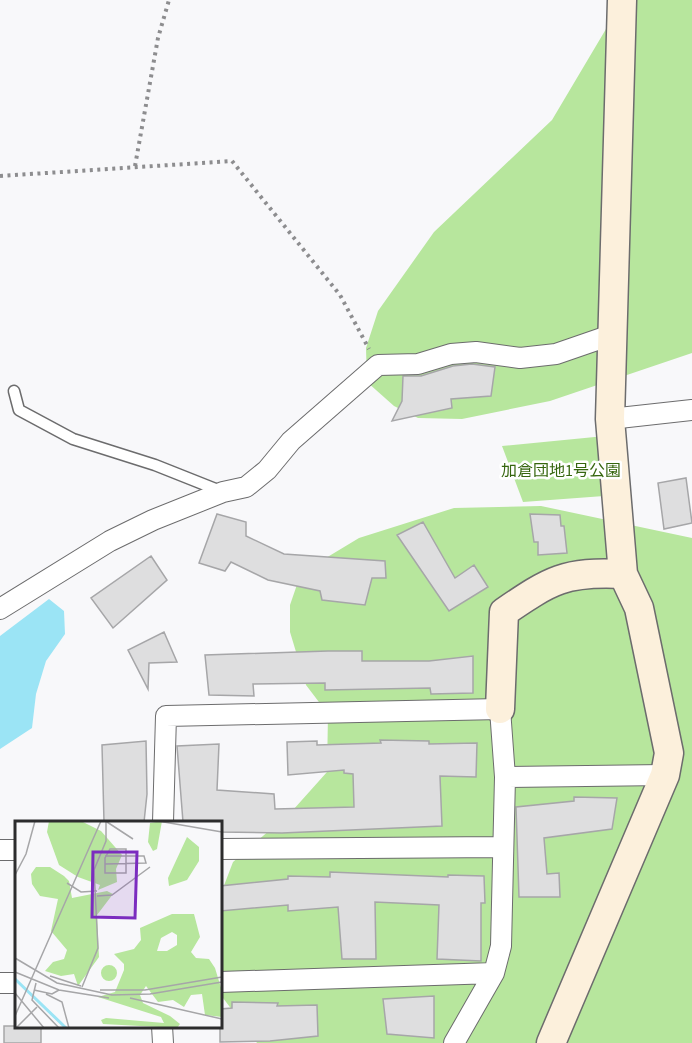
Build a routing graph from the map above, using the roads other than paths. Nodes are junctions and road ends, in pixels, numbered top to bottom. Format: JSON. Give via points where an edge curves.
{"nodes":[{"id":1,"x":622,"y":0,"type":"edge"},
{"id":2,"x":614,"y":334,"type":"junction"},
{"id":3,"x":15,"y":390,"type":"dead end"},
{"id":4,"x":692,"y":410,"type":"edge"},
{"id":5,"x":610,"y":419,"type":"junction"},
{"id":6,"x":223,"y":492,"type":"junction"},
{"id":7,"x":623,"y":574,"type":"junction"},
{"id":8,"x":0,"y":609,"type":"edge"},
{"id":9,"x":500,"y":709,"type":"junction"},
{"id":10,"x":665,"y":775,"type":"junction"},
{"id":11,"x":505,"y":777,"type":"junction"},
{"id":12,"x":163,"y":821,"type":"edge"},
{"id":13,"x":502,"y":847,"type":"junction"},
{"id":14,"x":222,"y":849,"type":"edge"},
{"id":15,"x":494,"y":973,"type":"junction"},
{"id":16,"x":222,"y":982,"type":"edge"},
{"id":17,"x":162,"y":1028,"type":"edge"},
{"id":18,"x":163,"y":1043,"type":"edge"},
{"id":19,"x":454,"y":1043,"type":"edge"},
{"id":20,"x":551,"y":1043,"type":"edge"}],
"edges":[{"from":1,"to":2,"type":"street"},
{"from":2,"to":5,"type":"street"},
{"from":2,"to":6,"type":"street","via":[[556,354],[520,358],[476,352],[451,354],[418,364],[378,366],[291,441],[267,470],[246,487]]},
{"from":3,"to":6,"type":"lane","via":[[19,410],[73,439]]},
{"from":4,"to":5,"type":"street"},
{"from":5,"to":7,"type":"street"},
{"from":6,"to":8,"type":"street","via":[[110,541]]},
{"from":7,"to":9,"type":"street","via":[[587,572],[548,583],[504,612]]},
{"from":7,"to":10,"type":"street","via":[[639,608],[667,741]]},
{"from":9,"to":11,"type":"street"},
{"from":9,"to":12,"type":"street","via":[[166,716]]},
{"from":10,"to":11,"type":"street"},
{"from":10,"to":20,"type":"street"},
{"from":11,"to":13,"type":"street"},
{"from":13,"to":14,"type":"street"},
{"from":13,"to":15,"type":"street","via":[[501,946]]},
{"from":15,"to":16,"type":"street"},
{"from":15,"to":19,"type":"street"},
{"from":17,"to":18,"type":"street"}]}
